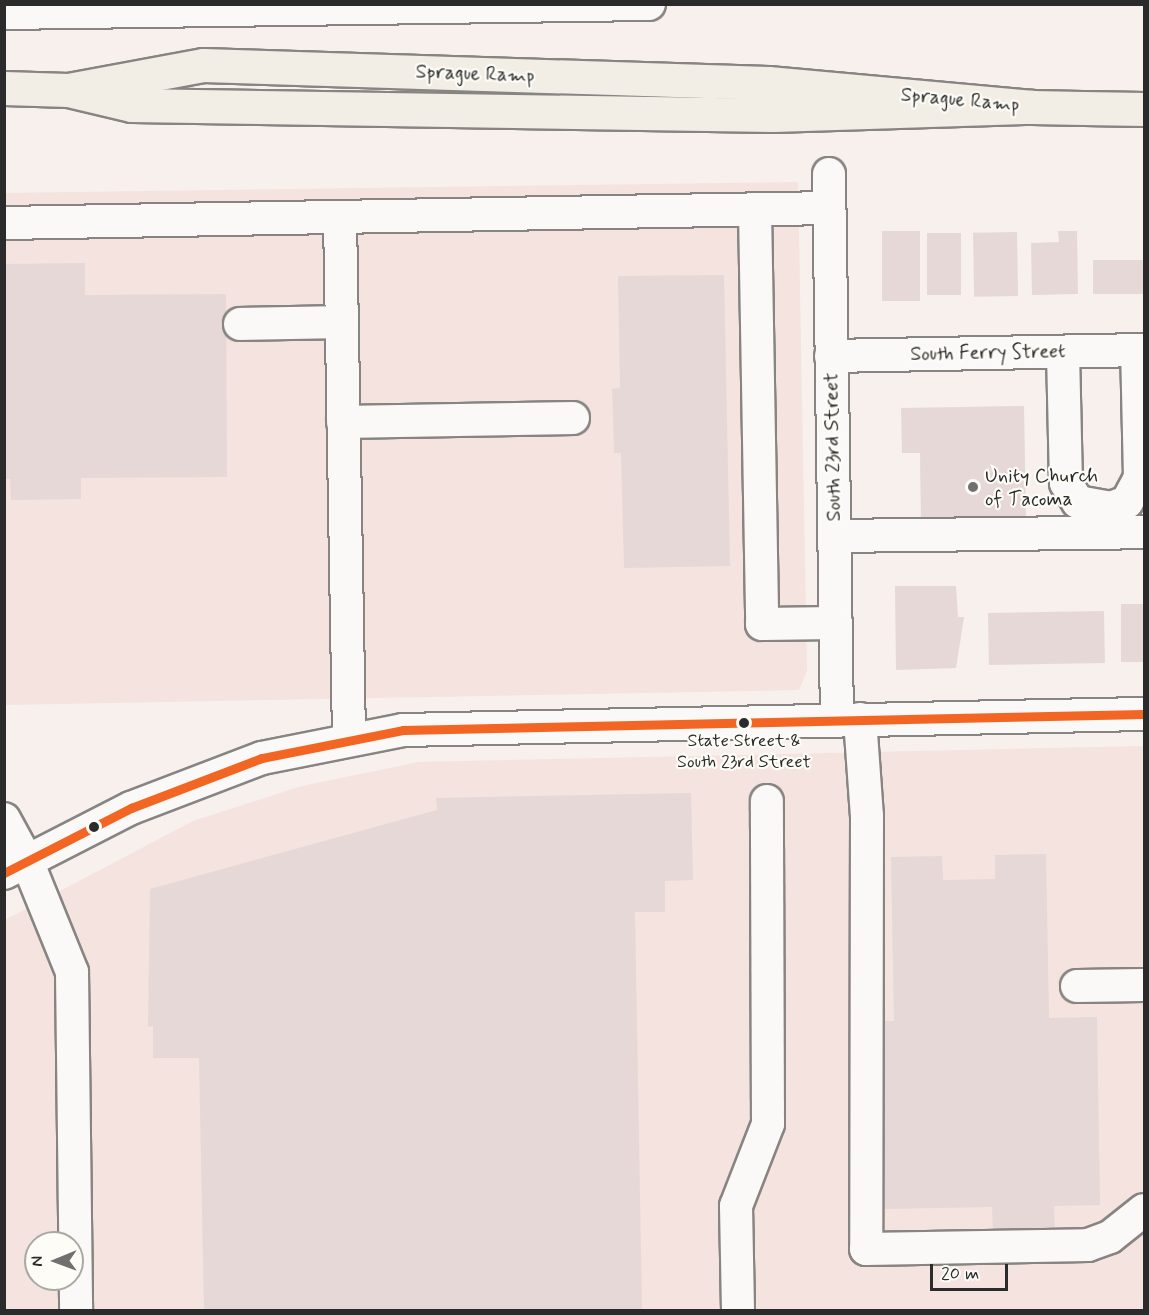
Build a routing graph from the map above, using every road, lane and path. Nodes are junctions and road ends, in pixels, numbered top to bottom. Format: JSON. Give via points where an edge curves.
{"nodes":[{"id":1,"x":649,"y":4,"type":"edge"},
{"id":2,"x":200,"y":8,"type":"edge"},
{"id":3,"x":4,"y":13,"type":"edge"},
{"id":4,"x":4,"y":88,"type":"edge"},
{"id":5,"x":1144,"y":109,"type":"edge"},
{"id":6,"x":829,"y":174,"type":"dead end"},
{"id":7,"x":829,"y":208,"type":"junction"},
{"id":8,"x":755,"y":210,"type":"junction"},
{"id":9,"x":340,"y":217,"type":"junction"},
{"id":10,"x":4,"y":223,"type":"edge"},
{"id":11,"x":341,"y":322,"type":"junction"},
{"id":12,"x":240,"y":324,"type":"dead end"},
{"id":13,"x":1141,"y":350,"type":"edge"},
{"id":14,"x":1063,"y":352,"type":"junction"},
{"id":15,"x":831,"y":357,"type":"junction"},
{"id":16,"x":573,"y":418,"type":"dead end"},
{"id":17,"x":343,"y":422,"type":"junction"},
{"id":18,"x":1144,"y":532,"type":"edge"},
{"id":19,"x":834,"y":536,"type":"junction"},
{"id":20,"x":836,"y":623,"type":"junction"},
{"id":21,"x":1144,"y":714,"type":"edge"},
{"id":22,"x":848,"y":719,"type":"junction"},
{"id":23,"x":349,"y":738,"type":"junction"},
{"id":24,"x":767,"y":801,"type":"dead end"},
{"id":25,"x":4,"y":819,"type":"edge"},
{"id":26,"x":16,"y":867,"type":"edge"},
{"id":27,"x":1144,"y":985,"type":"edge"},
{"id":28,"x":1077,"y":986,"type":"dead end"},
{"id":29,"x":1144,"y":1210,"type":"edge"},
{"id":30,"x":76,"y":1311,"type":"edge"},
{"id":31,"x":738,"y":1311,"type":"edge"}],
"edges":[{"from":1,"to":2,"type":"street"},
{"from":2,"to":3,"type":"street"},
{"from":4,"to":5,"type":"highway","name":"Sprague Ramp","via":[[68,90],[132,105],[773,115],[1032,107]]},
{"from":6,"to":7,"type":"street","name":"South 23rd Street"},
{"from":7,"to":8,"type":"street"},
{"from":7,"to":15,"type":"street","name":"South 23rd Street"},
{"from":8,"to":9,"type":"street"},
{"from":8,"to":20,"type":"street","via":[[762,624]]},
{"from":9,"to":10,"type":"street"},
{"from":9,"to":11,"type":"street"},
{"from":11,"to":12,"type":"street"},
{"from":11,"to":17,"type":"street"},
{"from":13,"to":14,"type":"street","name":"South Ferry Street"},
{"from":13,"to":14,"type":"street","via":[[1140,478],[1128,502],[1111,508],[1078,502],[1066,483]]},
{"from":14,"to":15,"type":"street","name":"South Ferry Street"},
{"from":15,"to":19,"type":"street","name":"South 23rd Street"},
{"from":16,"to":17,"type":"street"},
{"from":17,"to":23,"type":"street"},
{"from":18,"to":19,"type":"street"},
{"from":19,"to":20,"type":"street","name":"South 23rd Street"},
{"from":20,"to":22,"type":"street","name":"South 23rd Street"},
{"from":21,"to":22,"type":"street"},
{"from":22,"to":23,"type":"street","via":[[443,727]]},
{"from":22,"to":29,"type":"street","name":"South 23rd Street","via":[[867,816],[866,1248],[1088,1245],[1110,1237]]},
{"from":23,"to":26,"type":"street","via":[[262,759],[190,784]]},
{"from":24,"to":31,"type":"street","via":[[768,1124],[736,1206]]},
{"from":25,"to":26,"type":"street"},
{"from":26,"to":30,"type":"street","via":[[72,972]]},
{"from":27,"to":28,"type":"street"}]}
